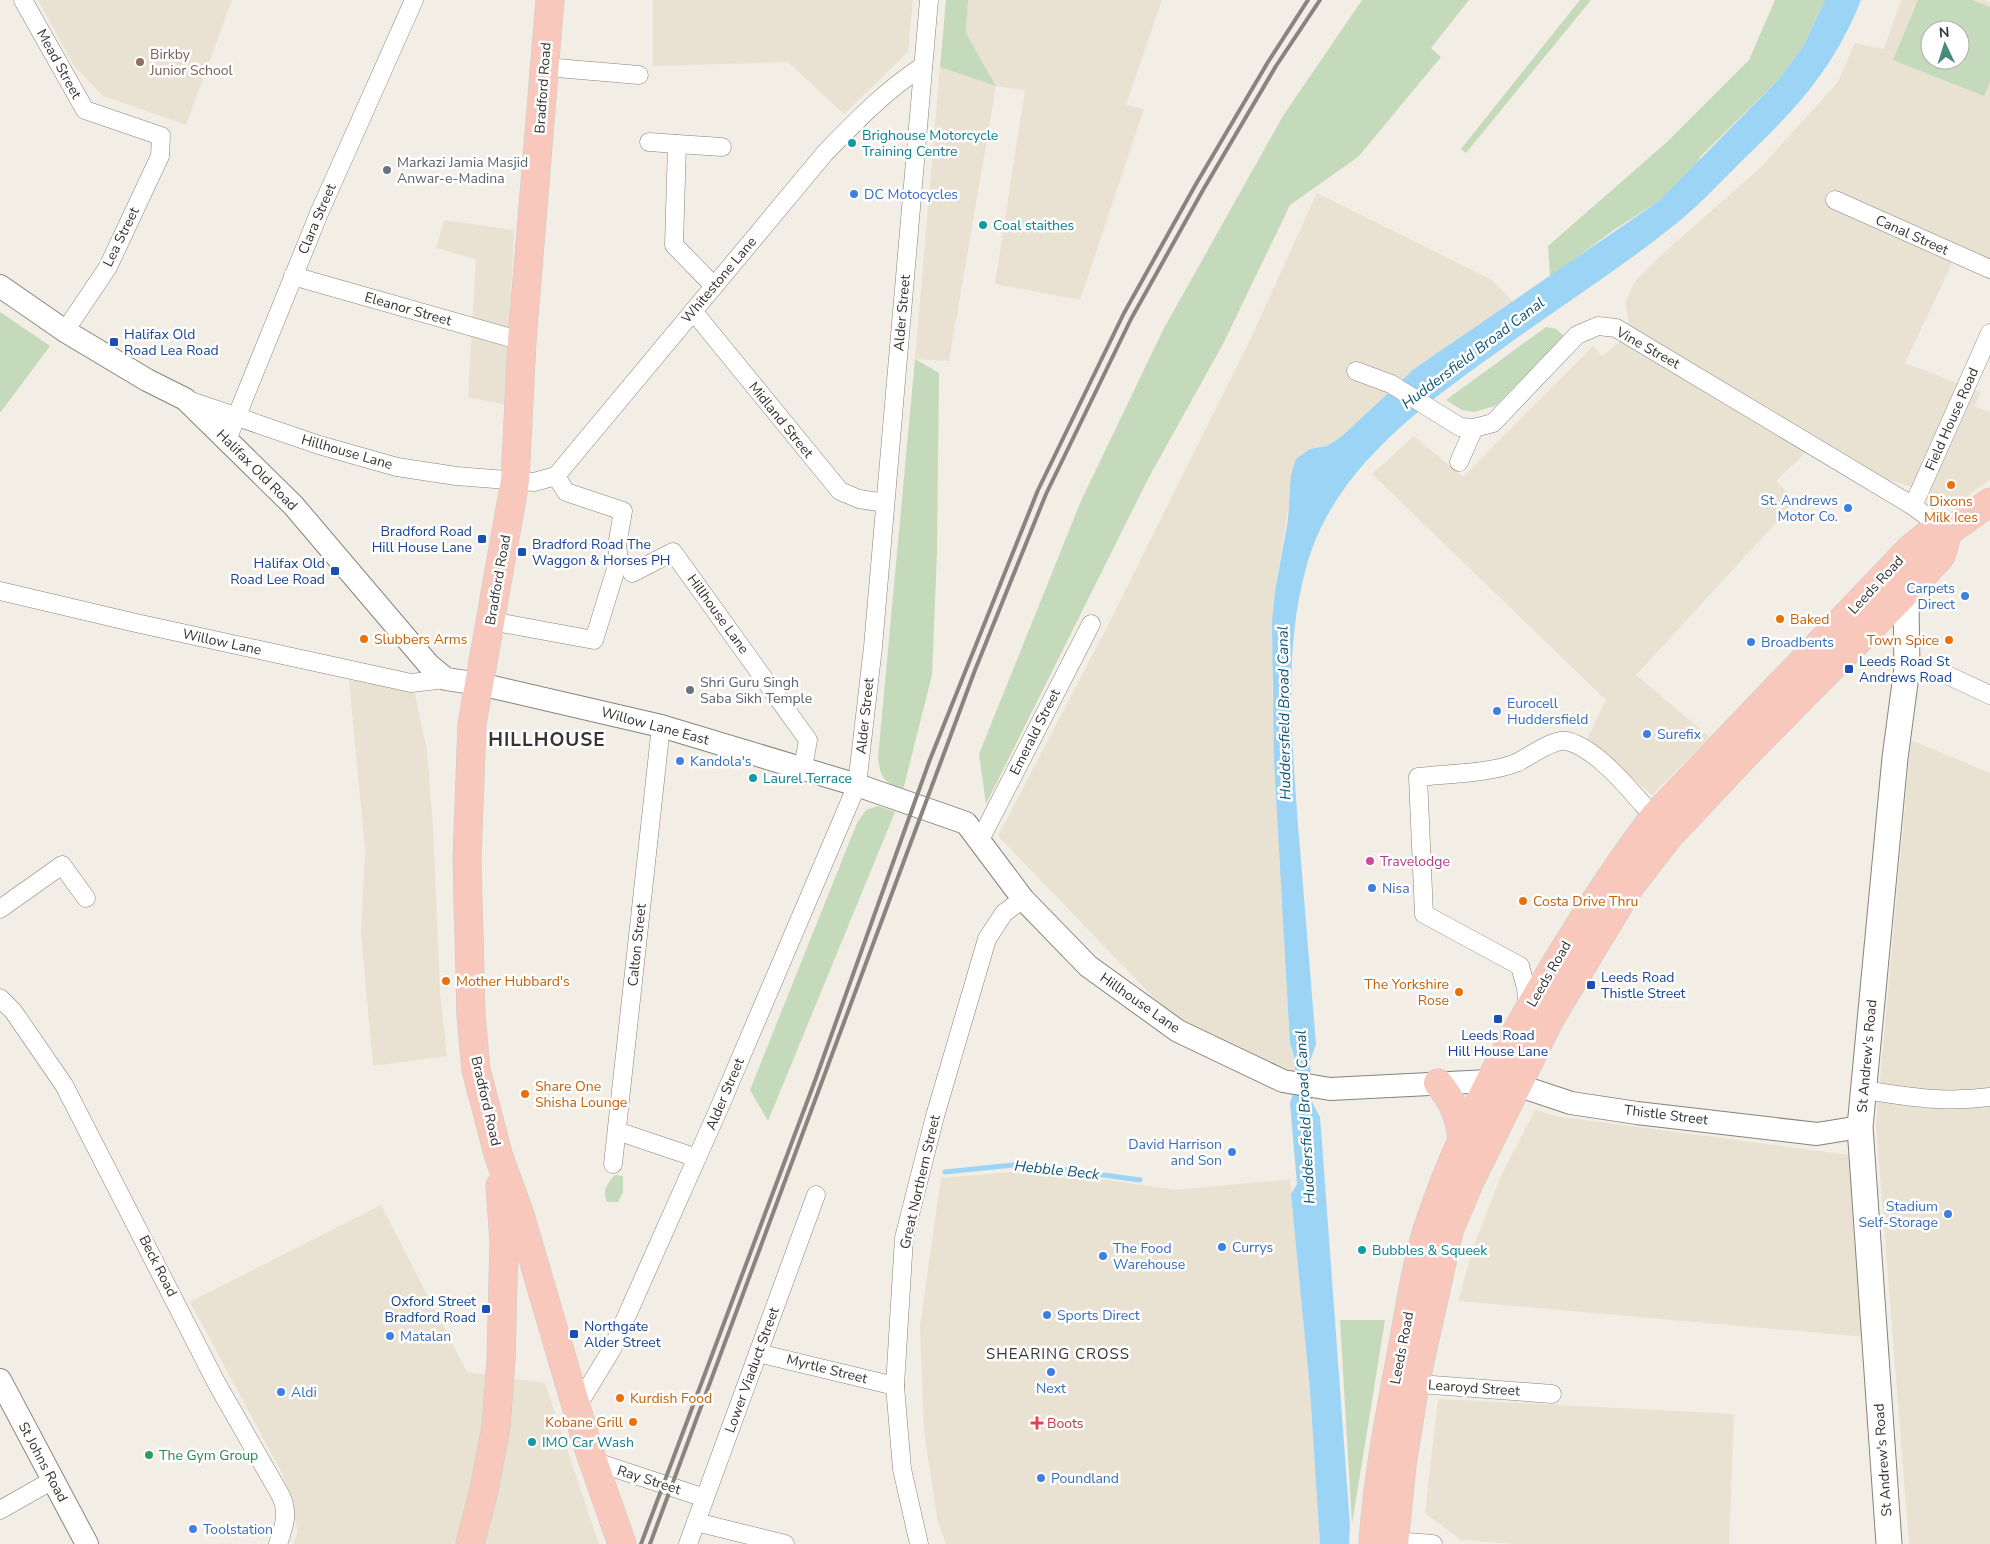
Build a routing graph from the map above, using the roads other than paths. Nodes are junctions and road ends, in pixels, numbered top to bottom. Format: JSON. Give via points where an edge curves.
{"nodes":[{"id":1,"x":23,"y":0,"type":"edge"},
{"id":2,"x":414,"y":0,"type":"edge"},
{"id":3,"x":550,"y":0,"type":"edge"},
{"id":4,"x":929,"y":0,"type":"edge"},
{"id":5,"x":923,"y":66,"type":"junction"},
{"id":6,"x":544,"y":67,"type":"junction"},
{"id":7,"x":639,"y":75,"type":"dead end"},
{"id":8,"x":161,"y":136,"type":"joint"},
{"id":9,"x":649,"y":142,"type":"dead end"},
{"id":10,"x":677,"y":144,"type":"junction"},
{"id":11,"x":722,"y":147,"type":"dead end"},
{"id":12,"x":1835,"y":200,"type":"dead end"},
{"id":13,"x":1990,"y":269,"type":"edge"},
{"id":14,"x":293,"y":276,"type":"junction"},
{"id":15,"x":0,"y":286,"type":"edge"},
{"id":16,"x":714,"y":286,"type":"junction"},
{"id":17,"x":693,"y":311,"type":"junction"},
{"id":18,"x":1990,"y":332,"type":"edge"},
{"id":19,"x":70,"y":335,"type":"junction"},
{"id":20,"x":522,"y":341,"type":"junction"},
{"id":21,"x":1356,"y":371,"type":"dead end"},
{"id":22,"x":185,"y":399,"type":"junction"},
{"id":23,"x":236,"y":416,"type":"junction"},
{"id":24,"x":1474,"y":428,"type":"junction"},
{"id":25,"x":227,"y":440,"type":"junction"},
{"id":26,"x":1459,"y":462,"type":"dead end"},
{"id":27,"x":556,"y":476,"type":"junction"},
{"id":28,"x":514,"y":481,"type":"junction"},
{"id":29,"x":1990,"y":502,"type":"edge"},
{"id":30,"x":885,"y":503,"type":"junction"},
{"id":31,"x":1913,"y":506,"type":"junction"},
{"id":32,"x":1948,"y":532,"type":"junction"},
{"id":33,"x":632,"y":573,"type":"dead end"},
{"id":34,"x":1893,"y":586,"type":"junction"},
{"id":35,"x":0,"y":591,"type":"edge"},
{"id":36,"x":491,"y":620,"type":"junction"},
{"id":37,"x":1091,"y":624,"type":"dead end"},
{"id":38,"x":1907,"y":668,"type":"junction"},
{"id":39,"x":446,"y":679,"type":"junction"},
{"id":40,"x":480,"y":684,"type":"junction"},
{"id":41,"x":1990,"y":695,"type":"edge"},
{"id":42,"x":661,"y":726,"type":"junction"},
{"id":43,"x":803,"y":768,"type":"junction"},
{"id":44,"x":857,"y":785,"type":"junction"},
{"id":45,"x":1662,"y":826,"type":"junction"},
{"id":46,"x":980,"y":840,"type":"junction"},
{"id":47,"x":86,"y":898,"type":"dead end"},
{"id":48,"x":1023,"y":899,"type":"junction"},
{"id":49,"x":0,"y":909,"type":"edge"},
{"id":50,"x":1558,"y":960,"type":"junction"},
{"id":51,"x":1520,"y":966,"type":"junction"},
{"id":52,"x":0,"y":998,"type":"edge"},
{"id":53,"x":1528,"y":1012,"type":"junction"},
{"id":54,"x":1489,"y":1081,"type":"junction"},
{"id":55,"x":1438,"y":1083,"type":"junction"},
{"id":56,"x":1516,"y":1086,"type":"junction"},
{"id":57,"x":1864,"y":1090,"type":"junction"},
{"id":58,"x":1990,"y":1097,"type":"edge"},
{"id":59,"x":1860,"y":1128,"type":"junction"},
{"id":60,"x":616,"y":1131,"type":"junction"},
{"id":61,"x":1817,"y":1134,"type":"junction"},
{"id":62,"x":1462,"y":1140,"type":"junction"},
{"id":63,"x":498,"y":1157,"type":"junction"},
{"id":64,"x":697,"y":1158,"type":"junction"},
{"id":65,"x":613,"y":1164,"type":"dead end"},
{"id":66,"x":1863,"y":1171,"type":"junction"},
{"id":67,"x":816,"y":1195,"type":"dead end"},
{"id":68,"x":758,"y":1353,"type":"junction"},
{"id":69,"x":0,"y":1380,"type":"edge"},
{"id":70,"x":1405,"y":1383,"type":"junction"},
{"id":71,"x":895,"y":1386,"type":"junction"},
{"id":72,"x":1552,"y":1394,"type":"dead end"},
{"id":73,"x":574,"y":1399,"type":"junction"},
{"id":74,"x":593,"y":1461,"type":"junction"},
{"id":75,"x":53,"y":1480,"type":"junction"},
{"id":76,"x":705,"y":1498,"type":"junction"},
{"id":77,"x":0,"y":1510,"type":"edge"},
{"id":78,"x":696,"y":1522,"type":"junction"},
{"id":79,"x":1387,"y":1543,"type":"edge"},
{"id":80,"x":87,"y":1544,"type":"edge"},
{"id":81,"x":279,"y":1544,"type":"edge"},
{"id":82,"x":470,"y":1544,"type":"edge"},
{"id":83,"x":622,"y":1544,"type":"edge"},
{"id":84,"x":688,"y":1544,"type":"edge"},
{"id":85,"x":785,"y":1544,"type":"edge"},
{"id":86,"x":919,"y":1544,"type":"edge"},
{"id":87,"x":1433,"y":1544,"type":"edge"},
{"id":88,"x":1889,"y":1544,"type":"edge"}],
"edges":[{"from":1,"to":8,"type":"street","name":"Mead Street","via":[[85,110]]},
{"from":2,"to":14,"type":"street","name":"Clara Street"},
{"from":3,"to":6,"type":"main road","name":"Bradford Road"},
{"from":4,"to":5,"type":"street","name":"Alder Street"},
{"from":5,"to":16,"type":"street","name":"Whitestone Lane","via":[[873,105],[825,153]]},
{"from":5,"to":30,"type":"street","name":"Alder Street"},
{"from":6,"to":7,"type":"street"},
{"from":6,"to":20,"type":"main road","name":"Bradford Road"},
{"from":8,"to":19,"type":"street","name":"Lea Street","via":[[160,156],[108,268]]},
{"from":9,"to":10,"type":"street"},
{"from":10,"to":11,"type":"street"},
{"from":10,"to":16,"type":"street","via":[[674,245]]},
{"from":12,"to":13,"type":"street","name":"Canal Street"},
{"from":14,"to":20,"type":"street","name":"Eleanor Street"},
{"from":14,"to":23,"type":"street","name":"Clara Street"},
{"from":15,"to":19,"type":"street","name":"Halifax Old Road"},
{"from":16,"to":17,"type":"street","name":"Whitestone Lane"},
{"from":17,"to":27,"type":"street","name":"Whitestone Lane"},
{"from":17,"to":30,"type":"street","name":"Midland Street","via":[[840,491],[859,499]]},
{"from":18,"to":31,"type":"street","name":"Field House Road"},
{"from":19,"to":22,"type":"street","name":"Halifax Old Road"},
{"from":20,"to":28,"type":"main road","name":"Bradford Road"},
{"from":21,"to":24,"type":"street","via":[[1391,384],[1460,427]]},
{"from":22,"to":23,"type":"street","name":"Hillhouse Lane"},
{"from":22,"to":25,"type":"street","name":"Halifax Old Road"},
{"from":23,"to":25,"type":"street","name":"Clara Street"},
{"from":23,"to":28,"type":"street","name":"Hillhouse Lane","via":[[319,445],[397,467]]},
{"from":24,"to":26,"type":"street"},
{"from":24,"to":31,"type":"street","name":"Vine Street","via":[[1493,423],[1577,335],[1598,326],[1616,328]]},
{"from":25,"to":39,"type":"street","name":"Halifax Old Road","via":[[293,505],[429,665]]},
{"from":27,"to":28,"type":"street","via":[[534,482]]},
{"from":27,"to":36,"type":"street","via":[[566,492],[623,511],[617,546],[619,559],[594,640]]},
{"from":28,"to":36,"type":"main road","name":"Bradford Road"},
{"from":29,"to":32,"type":"main road","name":"Leeds Road"},
{"from":30,"to":44,"type":"street","name":"Alder Street"},
{"from":31,"to":32,"type":"street","name":"Vine Street"},
{"from":32,"to":34,"type":"main road","name":"Leeds Road","via":[[1926,536],[1909,550]]},
{"from":33,"to":43,"type":"street","name":"Hillhouse Lane","via":[[673,552],[808,740]]},
{"from":34,"to":38,"type":"main road","name":"St Andrew's Road","via":[[1906,602]]},
{"from":34,"to":45,"type":"main road","name":"Leeds Road"},
{"from":35,"to":39,"type":"street","name":"Willow Lane","via":[[411,684]]},
{"from":36,"to":40,"type":"main road","name":"Bradford Road"},
{"from":37,"to":46,"type":"street","name":"Emerald Street"},
{"from":38,"to":41,"type":"street","via":[[1945,674]]},
{"from":38,"to":57,"type":"main road","name":"St Andrew's Road","via":[[1894,758]]},
{"from":39,"to":40,"type":"street"},
{"from":40,"to":42,"type":"street","name":"Willow Lane East"},
{"from":40,"to":63,"type":"main road","name":"Bradford Road","via":[[472,724],[469,768],[470,1015],[476,1070]]},
{"from":42,"to":43,"type":"street","name":"Willow Lane East"},
{"from":42,"to":60,"type":"street","name":"Calton Street"},
{"from":43,"to":44,"type":"street","name":"Willow Lane East"},
{"from":44,"to":46,"type":"street","name":"Hillhouse Lane","via":[[966,823]]},
{"from":44,"to":64,"type":"street","name":"Alder Street"},
{"from":45,"to":50,"type":"main road","name":"Leeds Road","via":[[1580,920]]},
{"from":45,"to":51,"type":"street","via":[[1608,768],[1584,749],[1565,740],[1510,765],[1418,777],[1424,914]]},
{"from":45,"to":56,"type":"main road","name":"Leeds Road","via":[[1629,888],[1550,1019]]},
{"from":46,"to":48,"type":"street","name":"Hillhouse Lane"},
{"from":47,"to":49,"type":"street","via":[[62,865]]},
{"from":48,"to":55,"type":"street","name":"Hillhouse Lane","via":[[1088,966],[1178,1031],[1283,1081],[1330,1089]]},
{"from":48,"to":71,"type":"street","name":"Great Northern Street","via":[[1004,913],[987,939],[934,1116],[904,1238]]},
{"from":50,"to":51,"type":"street"},
{"from":50,"to":53,"type":"main road","name":"Leeds Road"},
{"from":51,"to":53,"type":"street"},
{"from":52,"to":81,"type":"street","name":"Beck Road","via":[[64,1085],[218,1384],[281,1496],[286,1506]]},
{"from":53,"to":54,"type":"main road","name":"Leeds Road"},
{"from":54,"to":55,"type":"street","name":"Hillhouse Lane"},
{"from":54,"to":56,"type":"street","name":"Hillhouse Lane"},
{"from":54,"to":62,"type":"main road","name":"Leeds Road"},
{"from":55,"to":62,"type":"main road","via":[[1454,1106]]},
{"from":56,"to":61,"type":"street","name":"Thistle Street","via":[[1571,1103]]},
{"from":56,"to":70,"type":"main road","name":"Leeds Road","via":[[1449,1231]]},
{"from":57,"to":58,"type":"street","via":[[1936,1100]]},
{"from":57,"to":59,"type":"main road","name":"St Andrew's Road"},
{"from":59,"to":61,"type":"street","name":"Thistle Street"},
{"from":59,"to":66,"type":"main road","name":"St Andrew's Road"},
{"from":60,"to":64,"type":"street"},
{"from":60,"to":65,"type":"street","name":"Calton Street"},
{"from":61,"to":66,"type":"street","name":"Thistle Street","via":[[1829,1137],[1852,1151]]},
{"from":62,"to":70,"type":"main road","name":"Leeds Road","via":[[1427,1230],[1413,1290]]},
{"from":63,"to":73,"type":"main road","name":"Bradford Road","via":[[520,1215]]},
{"from":63,"to":82,"type":"main road","name":"Bradford Road","via":[[504,1241],[501,1360],[496,1427]]},
{"from":64,"to":73,"type":"street","name":"Alder Street","via":[[612,1349],[584,1395]]},
{"from":66,"to":88,"type":"main road","name":"St Andrew's Road"},
{"from":67,"to":68,"type":"street","name":"Lower Viaduct Street"},
{"from":68,"to":71,"type":"street","name":"Myrtle Street"},
{"from":68,"to":76,"type":"street","name":"Lower Viaduct Street"},
{"from":69,"to":75,"type":"street","name":"St Johns Road"},
{"from":70,"to":72,"type":"street","name":"Learoyd Street"},
{"from":70,"to":79,"type":"main road","name":"Leeds Road","via":[[1402,1465]]},
{"from":71,"to":86,"type":"street","name":"Great Northern Street","via":[[902,1469]]},
{"from":73,"to":74,"type":"main road","name":"Bradford Road"},
{"from":74,"to":76,"type":"street","name":"Ray Street"},
{"from":74,"to":83,"type":"main road","name":"Bradford Road"},
{"from":75,"to":77,"type":"street"},
{"from":75,"to":80,"type":"street","name":"St Johns Road"},
{"from":76,"to":78,"type":"street","name":"Lower Viaduct Street"},
{"from":78,"to":84,"type":"street","name":"Lower Viaduct Street"},
{"from":78,"to":85,"type":"street"},
{"from":79,"to":87,"type":"street"}]}
